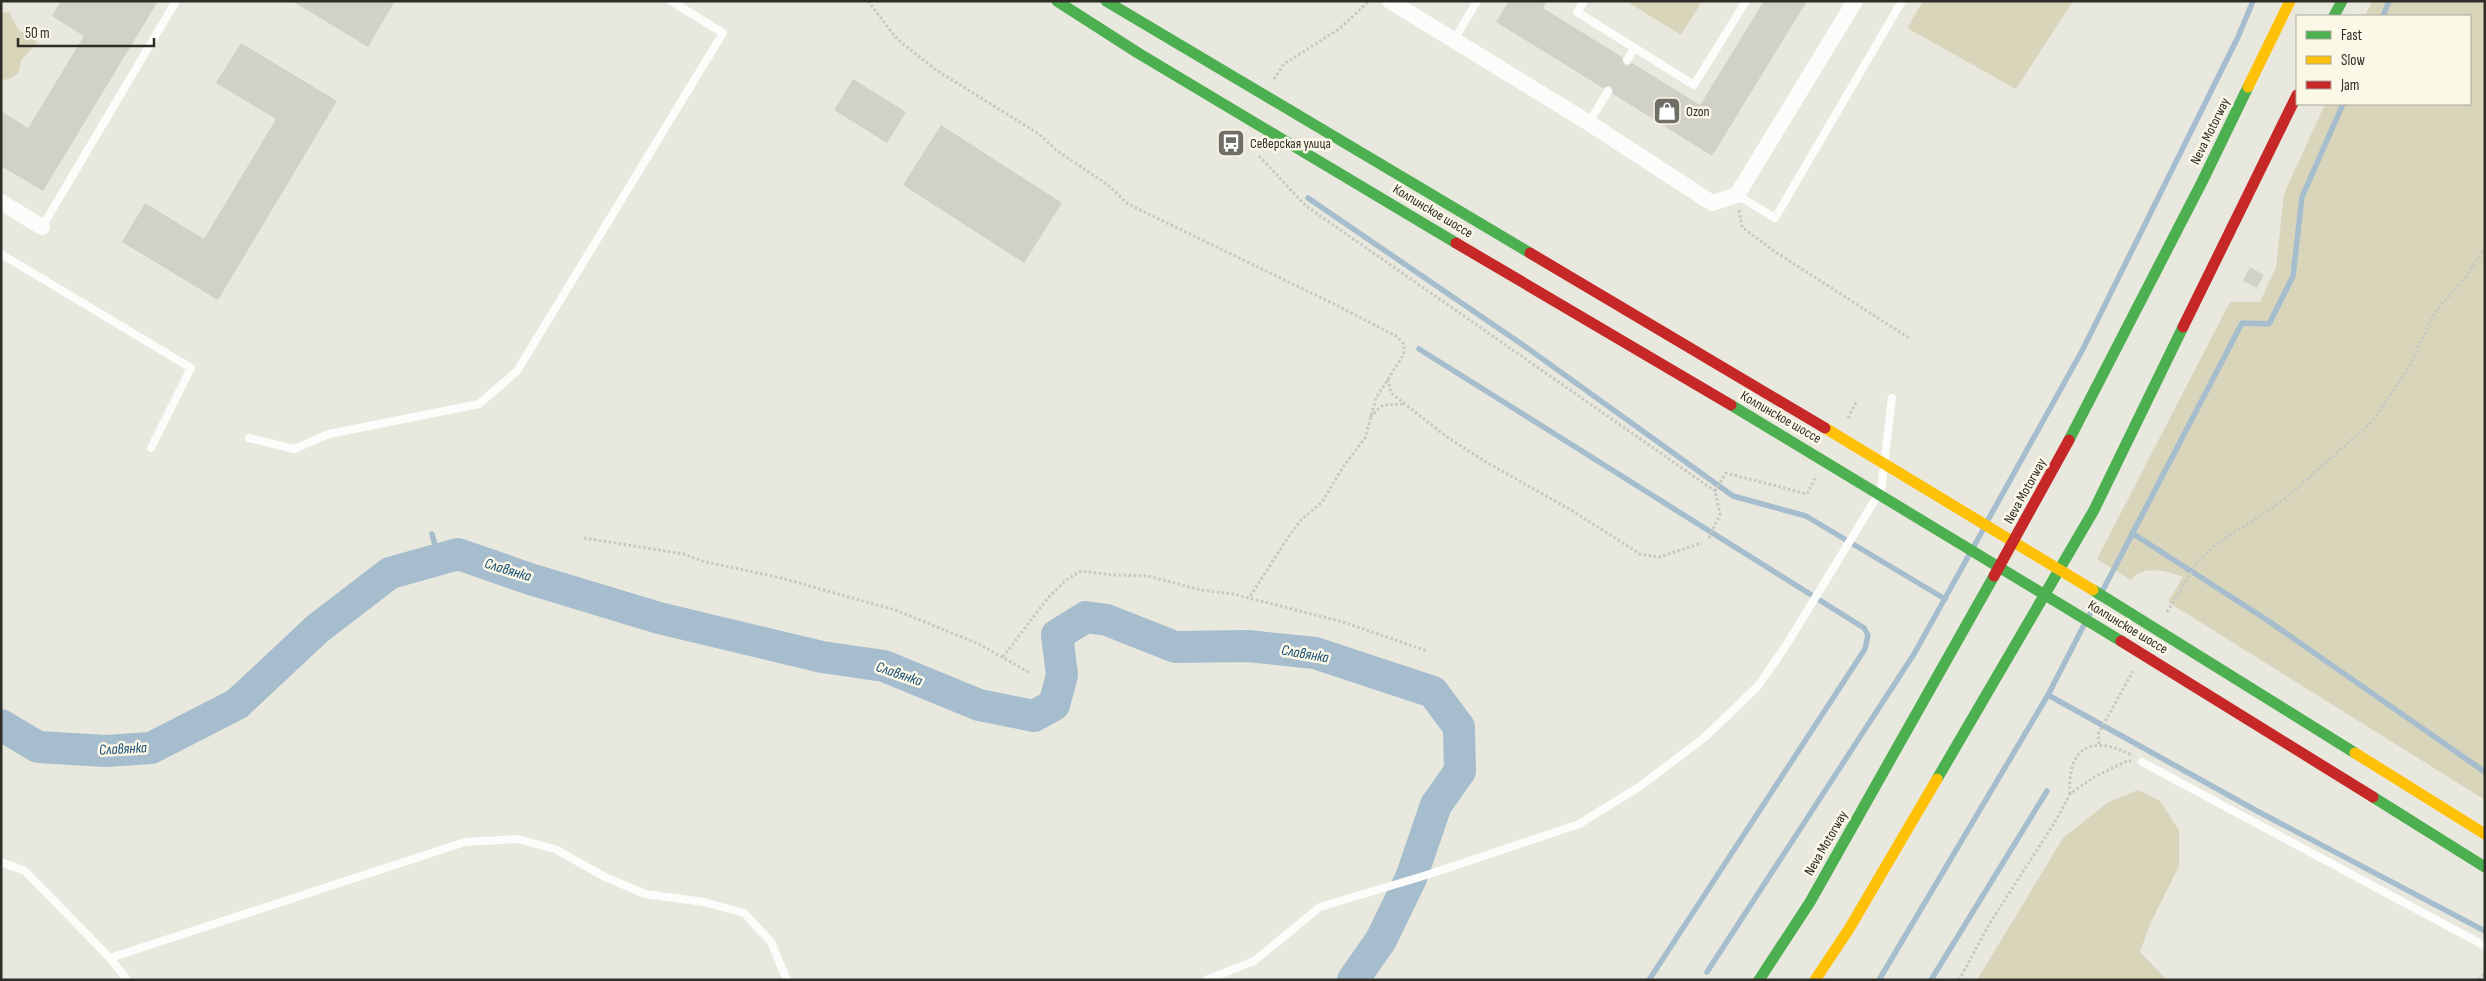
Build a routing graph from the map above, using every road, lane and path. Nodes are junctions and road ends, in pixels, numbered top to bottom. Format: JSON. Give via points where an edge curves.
{"nodes":[{"id":1,"x":176,"y":1,"type":"edge"},
{"id":2,"x":671,"y":1,"type":"edge"},
{"id":3,"x":868,"y":1,"type":"edge"},
{"id":4,"x":1057,"y":1,"type":"edge"},
{"id":5,"x":1106,"y":1,"type":"edge"},
{"id":6,"x":1369,"y":1,"type":"edge"},
{"id":7,"x":1390,"y":1,"type":"edge"},
{"id":8,"x":1477,"y":1,"type":"edge"},
{"id":9,"x":1584,"y":1,"type":"edge"},
{"id":10,"x":1746,"y":1,"type":"edge"},
{"id":11,"x":1855,"y":1,"type":"edge"},
{"id":12,"x":1902,"y":1,"type":"edge"},
{"id":13,"x":2290,"y":1,"type":"edge"},
{"id":14,"x":2342,"y":1,"type":"edge"},
{"id":15,"x":2335,"y":15,"type":"edge"},
{"id":16,"x":1454,"y":40,"type":"junction"},
{"id":17,"x":1635,"y":48,"type":"junction"},
{"id":18,"x":1628,"y":60,"type":"dead end"},
{"id":19,"x":1274,"y":80,"type":"dead end"},
{"id":20,"x":1608,"y":91,"type":"dead end"},
{"id":21,"x":2296,"y":97,"type":"edge"},
{"id":22,"x":1589,"y":123,"type":"junction"},
{"id":23,"x":1259,"y":156,"type":"dead end"},
{"id":24,"x":1737,"y":196,"type":"junction"},
{"id":25,"x":1,"y":202,"type":"edge"},
{"id":26,"x":42,"y":227,"type":"joint"},
{"id":27,"x":2485,"y":248,"type":"edge"},
{"id":28,"x":1,"y":254,"type":"edge"},
{"id":29,"x":1909,"y":338,"type":"dead end"},
{"id":30,"x":1388,"y":378,"type":"junction"},
{"id":31,"x":1892,"y":398,"type":"dead end"},
{"id":32,"x":1404,"y":404,"type":"junction"},
{"id":33,"x":1369,"y":419,"type":"junction"},
{"id":34,"x":249,"y":438,"type":"dead end"},
{"id":35,"x":151,"y":448,"type":"dead end"},
{"id":36,"x":1721,"y":480,"type":"dead end"},
{"id":37,"x":1715,"y":492,"type":"junction"},
{"id":38,"x":584,"y":538,"type":"dead end"},
{"id":39,"x":1709,"y":538,"type":"dead end"},
{"id":40,"x":1702,"y":543,"type":"dead end"},
{"id":41,"x":1249,"y":598,"type":"junction"},
{"id":42,"x":2167,"y":613,"type":"dead end"},
{"id":43,"x":1427,"y":651,"type":"dead end"},
{"id":44,"x":1003,"y":658,"type":"junction"},
{"id":45,"x":2134,"y":668,"type":"dead end"},
{"id":46,"x":1030,"y":673,"type":"dead end"},
{"id":47,"x":2100,"y":744,"type":"junction"},
{"id":48,"x":2142,"y":762,"type":"junction"},
{"id":49,"x":2070,"y":794,"type":"junction"},
{"id":50,"x":2485,"y":834,"type":"edge"},
{"id":51,"x":1,"y":862,"type":"edge"},
{"id":52,"x":2485,"y":867,"type":"edge"},
{"id":53,"x":2485,"y":946,"type":"edge"},
{"id":54,"x":110,"y":958,"type":"junction"},
{"id":55,"x":2485,"y":973,"type":"edge"},
{"id":56,"x":127,"y":980,"type":"edge"},
{"id":57,"x":787,"y":980,"type":"edge"},
{"id":58,"x":1206,"y":980,"type":"edge"},
{"id":59,"x":1759,"y":980,"type":"edge"},
{"id":60,"x":1815,"y":980,"type":"edge"},
{"id":61,"x":1959,"y":980,"type":"edge"},
{"id":62,"x":2479,"y":980,"type":"edge"}],
"edges":[{"from":1,"to":26,"type":"lane"},
{"from":2,"to":34,"type":"lane","via":[[723,33],[516,371],[479,404],[329,434],[294,449]]},
{"from":3,"to":30,"type":"path","via":[[897,39],[936,70],[1039,134],[1056,150],[1108,185],[1128,204],[1396,336],[1404,344],[1405,351]]},
{"from":4,"to":52,"type":"main road","name":"Колпинское шоссе","via":[[1619,340],[1814,453]]},
{"from":5,"to":50,"type":"main road","name":"Колпинское шоссе","via":[[1827,429],[2154,627]]},
{"from":6,"to":19,"type":"path","via":[[1339,28],[1284,64]]},
{"from":7,"to":16,"type":"street"},
{"from":8,"to":16,"type":"lane"},
{"from":9,"to":17,"type":"lane","via":[[1577,12]]},
{"from":10,"to":17,"type":"lane","via":[[1694,85]]},
{"from":11,"to":24,"type":"street"},
{"from":12,"to":24,"type":"lane","via":[[1775,218]]},
{"from":13,"to":59,"type":"main road","name":"Neva Motorway","via":[[2202,182],[2046,484],[1810,902]]},
{"from":14,"to":15,"type":"main road"},
{"from":16,"to":22,"type":"street"},
{"from":17,"to":18,"type":"lane"},
{"from":20,"to":22,"type":"lane"},
{"from":21,"to":60,"type":"main road","via":[[2094,510],[1854,920]]},
{"from":22,"to":24,"type":"street","via":[[1712,203]]},
{"from":23,"to":37,"type":"path","via":[[1306,206]]},
{"from":24,"to":29,"type":"path","via":[[1742,227]]},
{"from":25,"to":26,"type":"street"},
{"from":27,"to":42,"type":"path","via":[[2466,278],[2436,312],[2409,367],[2373,421],[2286,498],[2235,531],[2196,563]]},
{"from":28,"to":35,"type":"lane","via":[[192,368]]},
{"from":30,"to":32,"type":"path","via":[[1391,393]]},
{"from":30,"to":33,"type":"path"},
{"from":31,"to":58,"type":"lane","via":[[1881,490],[1758,686],[1704,736],[1642,785],[1579,824],[1320,907],[1254,962]]},
{"from":32,"to":33,"type":"path","via":[[1383,405]]},
{"from":32,"to":40,"type":"path","via":[[1486,462],[1640,554],[1659,557]]},
{"from":33,"to":41,"type":"path","via":[[1365,438],[1322,502],[1289,536]]},
{"from":36,"to":37,"type":"path"},
{"from":37,"to":39,"type":"path","via":[[1720,514]]},
{"from":38,"to":44,"type":"path","via":[[684,554],[856,598],[896,610],[978,644]]},
{"from":41,"to":43,"type":"path","via":[[1343,622]]},
{"from":41,"to":44,"type":"path","via":[[1148,576],[1082,571],[1066,580],[1046,599]]},
{"from":44,"to":46,"type":"path"},
{"from":45,"to":47,"type":"path","via":[[2098,734]]},
{"from":47,"to":48,"type":"path","via":[[2116,747]]},
{"from":47,"to":49,"type":"path","via":[[2085,749],[2075,761],[2069,777]]},
{"from":48,"to":49,"type":"path","via":[[2127,761],[2094,777]]},
{"from":48,"to":53,"type":"lane"},
{"from":49,"to":61,"type":"path","via":[[1990,923]]},
{"from":51,"to":54,"type":"lane","via":[[25,870]]},
{"from":54,"to":56,"type":"lane"},
{"from":54,"to":57,"type":"lane","via":[[465,842],[517,839],[555,849],[605,877],[645,894],[704,902],[744,913],[771,942]]},
{"from":55,"to":62,"type":"path"}]}
